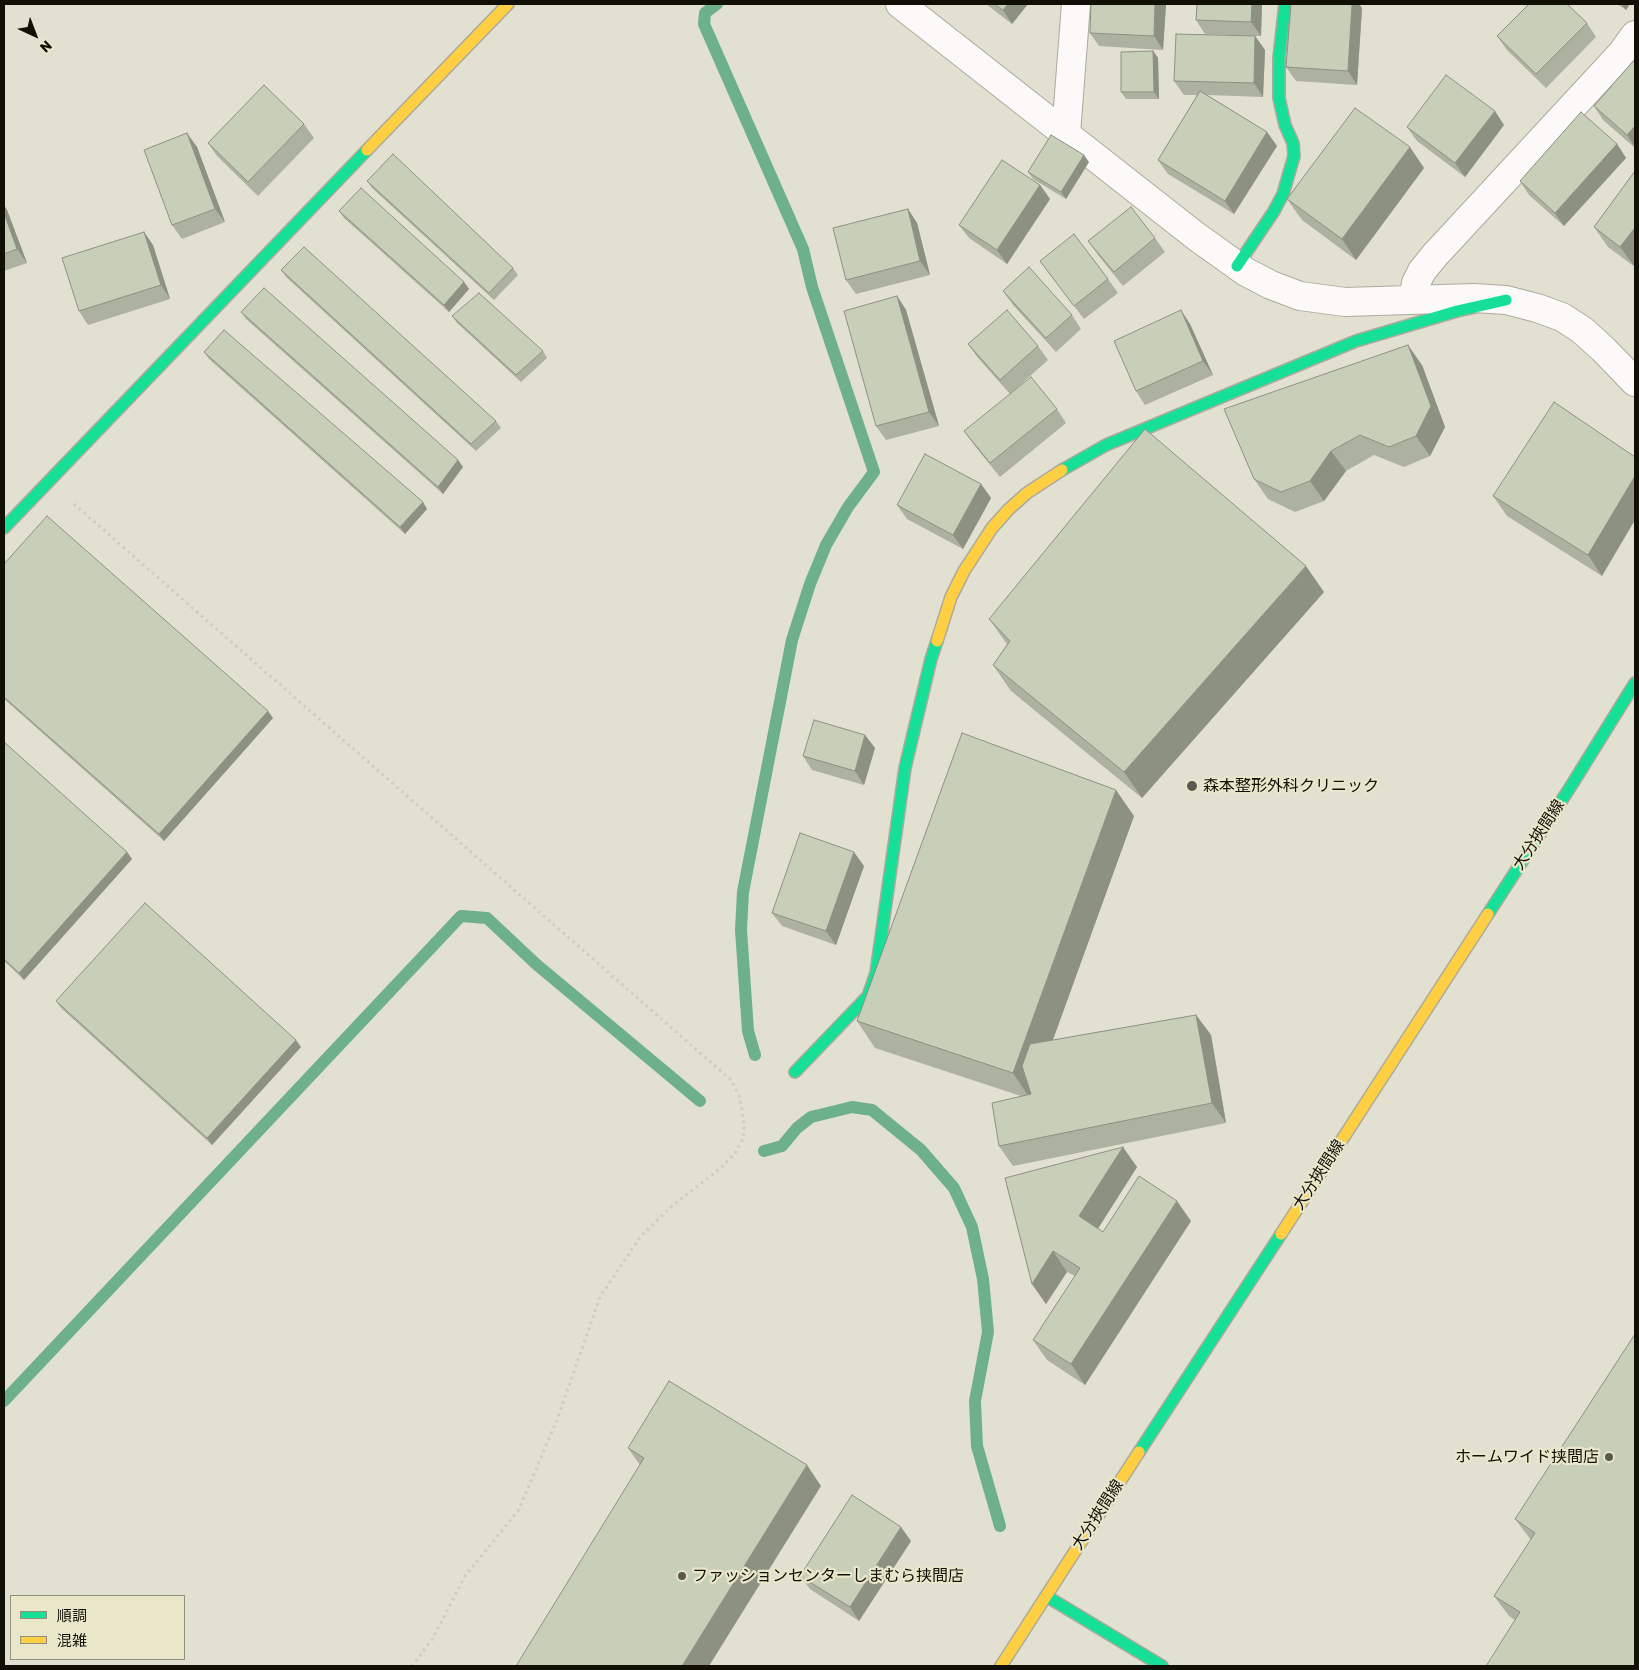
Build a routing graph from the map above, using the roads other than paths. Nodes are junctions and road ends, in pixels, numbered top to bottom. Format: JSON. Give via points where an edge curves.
{"nodes":[{"id":1,"x":508,"y":4,"type":"edge"},
{"id":2,"x":900,"y":4,"type":"edge"},
{"id":3,"x":1076,"y":4,"type":"edge"},
{"id":4,"x":1285,"y":4,"type":"edge"},
{"id":5,"x":1635,"y":34,"type":"edge"},
{"id":6,"x":1066,"y":134,"type":"junction"},
{"id":7,"x":1238,"y":266,"type":"junction"},
{"id":8,"x":1413,"y":300,"type":"junction"},
{"id":9,"x":1506,"y":300,"type":"junction"},
{"id":10,"x":1635,"y":382,"type":"edge"},
{"id":11,"x":4,"y":528,"type":"edge"},
{"id":12,"x":1635,"y":683,"type":"edge"},
{"id":13,"x":795,"y":1072,"type":"dead end"},
{"id":14,"x":1046,"y":1596,"type":"junction"},
{"id":15,"x":1001,"y":1666,"type":"edge"},
{"id":16,"x":1162,"y":1666,"type":"edge"}],
"edges":[{"from":1,"to":11,"type":"street"},
{"from":2,"to":6,"type":"street"},
{"from":3,"to":6,"type":"street"},
{"from":4,"to":7,"type":"street","via":[[1279,58],[1279,98],[1294,156],[1283,194]]},
{"from":5,"to":8,"type":"street","via":[[1622,53],[1435,255],[1416,283]]},
{"from":6,"to":7,"type":"street"},
{"from":7,"to":8,"type":"street","via":[[1271,285],[1300,296],[1345,302]]},
{"from":8,"to":9,"type":"street"},
{"from":9,"to":10,"type":"street","via":[[1562,317],[1582,330]]},
{"from":9,"to":13,"type":"street","via":[[1356,341],[1115,442],[1047,479],[1009,509],[992,528],[964,571],[951,597],[931,659],[905,768],[876,974],[868,996]]},
{"from":12,"to":14,"type":"street","name":"大分挾間線"},
{"from":14,"to":15,"type":"street","name":"大分挾間線"},
{"from":14,"to":16,"type":"street"}]}
